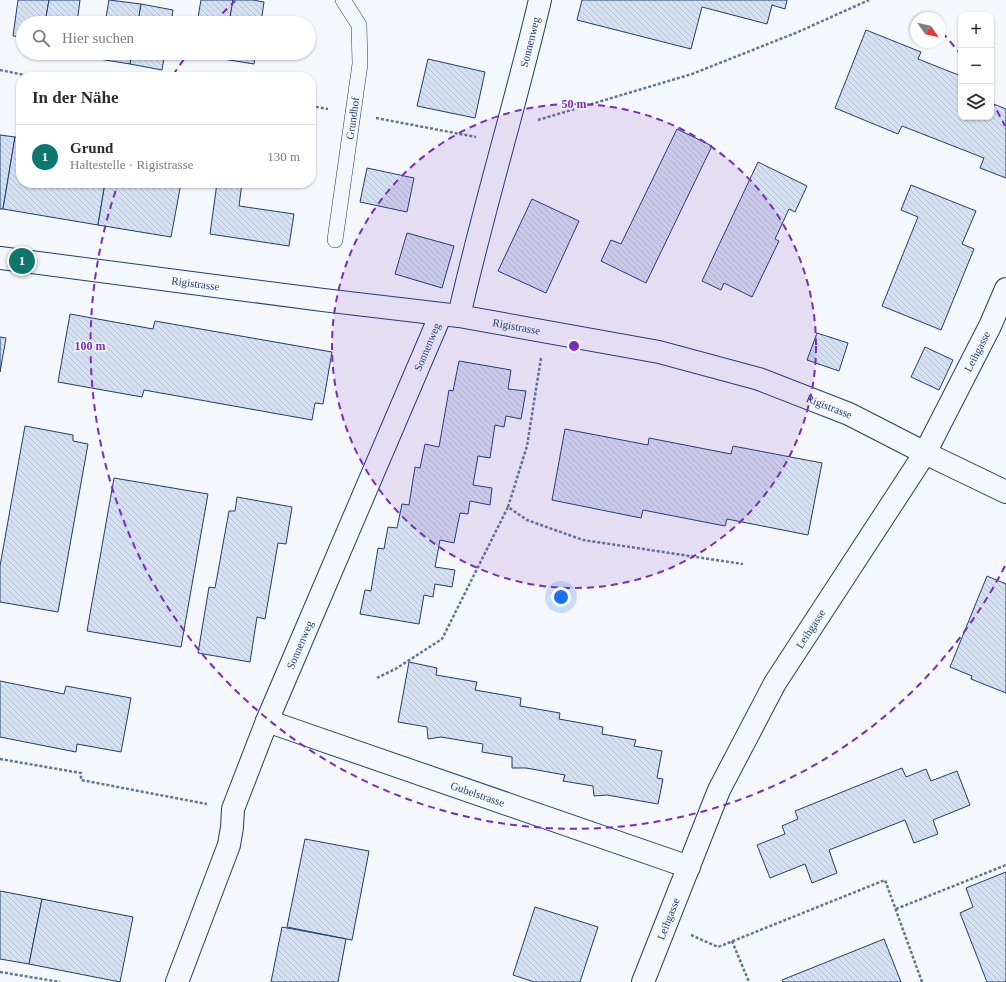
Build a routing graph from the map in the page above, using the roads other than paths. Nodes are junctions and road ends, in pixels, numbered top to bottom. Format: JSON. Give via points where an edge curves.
{"nodes":[{"id":1,"x":343,"y":0,"type":"edge"},
{"id":2,"x":540,"y":0,"type":"edge"},
{"id":3,"x":335,"y":240,"type":"dead end"},
{"id":4,"x":0,"y":258,"type":"edge"},
{"id":5,"x":1006,"y":289,"type":"edge"},
{"id":6,"x":450,"y":315,"type":"junction"},
{"id":7,"x":925,"y":454,"type":"junction"},
{"id":8,"x":1006,"y":492,"type":"edge"},
{"id":9,"x":267,"y":721,"type":"junction"},
{"id":10,"x":688,"y":867,"type":"junction"},
{"id":11,"x":177,"y":982,"type":"edge"},
{"id":12,"x":643,"y":982,"type":"edge"}],
"edges":[{"from":1,"to":3,"type":"lane","name":"Grundhof","via":[[359,25],[360,64]]},
{"from":2,"to":6,"type":"street","name":"Sonnenweg","via":[[469,271]]},
{"from":4,"to":6,"type":"street","name":"Rigistrasse"},
{"from":5,"to":7,"type":"street","name":"Leihgasse"},
{"from":6,"to":7,"type":"street","name":"Rigistrasse","via":[[659,352],[758,379],[848,414]]},
{"from":6,"to":9,"type":"street","name":"Sonnenweg"},
{"from":7,"to":8,"type":"street","name":"Rigistrasse"},
{"from":7,"to":10,"type":"street","name":"Leihgasse","via":[[775,683],[719,790]]},
{"from":9,"to":10,"type":"street","name":"Gubelstrasse"},
{"from":9,"to":11,"type":"street","name":"Sonnenweg","via":[[233,809],[229,846]]},
{"from":10,"to":12,"type":"street","name":"Leihgasse"}]}
